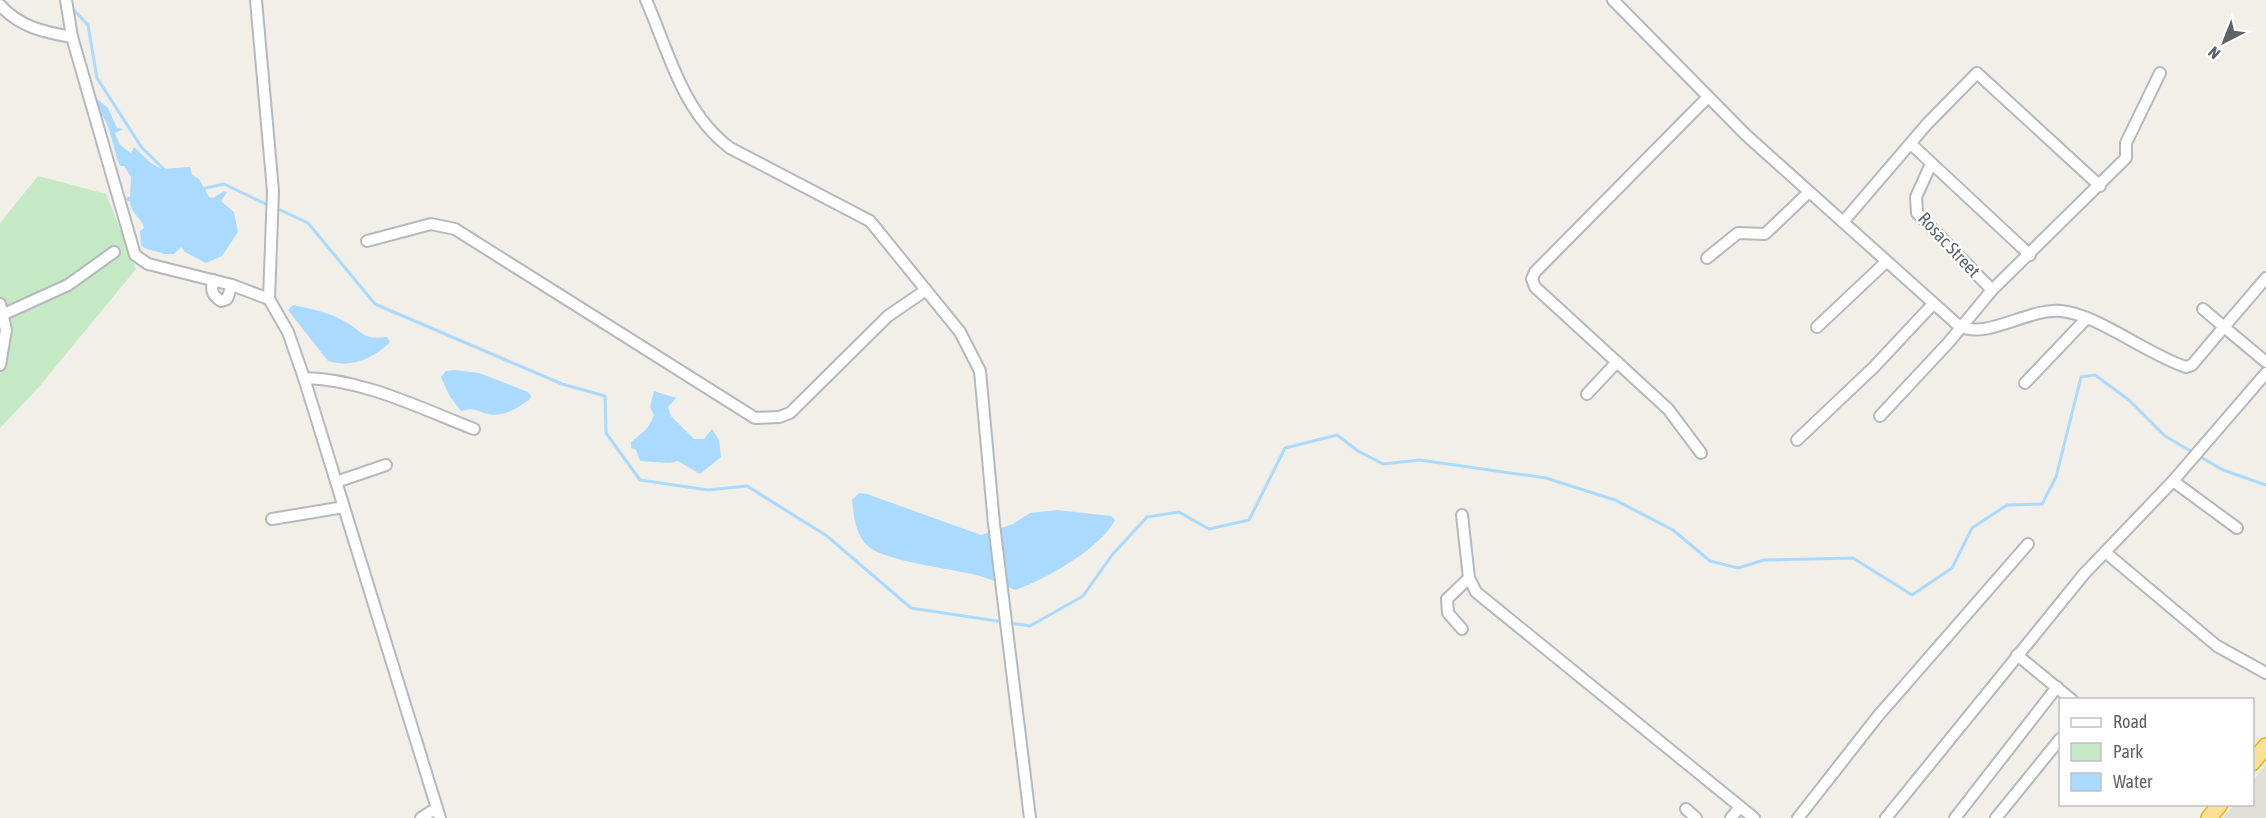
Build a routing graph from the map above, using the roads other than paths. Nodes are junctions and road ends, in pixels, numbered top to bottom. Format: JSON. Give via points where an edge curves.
{"nodes":[{"id":1,"x":66,"y":0,"type":"edge"},
{"id":2,"x":256,"y":0,"type":"edge"},
{"id":3,"x":646,"y":0,"type":"edge"},
{"id":4,"x":1613,"y":0,"type":"edge"},
{"id":5,"x":0,"y":5,"type":"edge"},
{"id":6,"x":72,"y":37,"type":"junction"},
{"id":7,"x":2160,"y":74,"type":"dead end"},
{"id":8,"x":1707,"y":98,"type":"junction"},
{"id":9,"x":1911,"y":144,"type":"junction"},
{"id":10,"x":1931,"y":164,"type":"junction"},
{"id":11,"x":2100,"y":186,"type":"junction"},
{"id":12,"x":1809,"y":192,"type":"junction"},
{"id":13,"x":1843,"y":222,"type":"junction"},
{"id":14,"x":367,"y":241,"type":"dead end"},
{"id":15,"x":114,"y":252,"type":"dead end"},
{"id":16,"x":2030,"y":255,"type":"junction"},
{"id":17,"x":1707,"y":258,"type":"dead end"},
{"id":18,"x":1886,"y":262,"type":"junction"},
{"id":19,"x":2266,"y":278,"type":"edge"},
{"id":20,"x":213,"y":280,"type":"junction"},
{"id":21,"x":232,"y":285,"type":"junction"},
{"id":22,"x":926,"y":290,"type":"junction"},
{"id":23,"x":1992,"y":290,"type":"junction"},
{"id":24,"x":269,"y":296,"type":"junction"},
{"id":25,"x":1933,"y":304,"type":"junction"},
{"id":26,"x":2,"y":309,"type":"edge"},
{"id":27,"x":2204,"y":309,"type":"dead end"},
{"id":28,"x":2086,"y":319,"type":"junction"},
{"id":29,"x":1817,"y":327,"type":"dead end"},
{"id":30,"x":1962,"y":327,"type":"junction"},
{"id":31,"x":2224,"y":327,"type":"junction"},
{"id":32,"x":1617,"y":362,"type":"junction"},
{"id":33,"x":2266,"y":362,"type":"edge"},
{"id":34,"x":0,"y":365,"type":"edge"},
{"id":35,"x":2266,"y":373,"type":"edge"},
{"id":36,"x":304,"y":378,"type":"junction"},
{"id":37,"x":2025,"y":383,"type":"dead end"},
{"id":38,"x":1587,"y":394,"type":"dead end"},
{"id":39,"x":1880,"y":416,"type":"dead end"},
{"id":40,"x":474,"y":429,"type":"dead end"},
{"id":41,"x":1797,"y":440,"type":"dead end"},
{"id":42,"x":1701,"y":453,"type":"dead end"},
{"id":43,"x":386,"y":465,"type":"dead end"},
{"id":44,"x":2173,"y":481,"type":"junction"},
{"id":45,"x":336,"y":482,"type":"junction"},
{"id":46,"x":344,"y":507,"type":"junction"},
{"id":47,"x":1461,"y":515,"type":"dead end"},
{"id":48,"x":272,"y":519,"type":"dead end"},
{"id":49,"x":2237,"y":528,"type":"dead end"},
{"id":50,"x":2028,"y":544,"type":"dead end"},
{"id":51,"x":2104,"y":552,"type":"junction"},
{"id":52,"x":1469,"y":578,"type":"junction"},
{"id":53,"x":1462,"y":629,"type":"dead end"},
{"id":54,"x":2017,"y":654,"type":"junction"},
{"id":55,"x":2266,"y":673,"type":"edge"},
{"id":56,"x":2057,"y":687,"type":"junction"},
{"id":57,"x":2071,"y":698,"type":"edge"},
{"id":58,"x":2059,"y":741,"type":"edge"},
{"id":59,"x":2266,"y":746,"type":"edge"},
{"id":60,"x":2254,"y":762,"type":"edge"},
{"id":61,"x":2218,"y":806,"type":"edge"},
{"id":62,"x":1740,"y":807,"type":"junction"},
{"id":63,"x":1686,"y":809,"type":"dead end"},
{"id":64,"x":439,"y":813,"type":"edge"},
{"id":65,"x":421,"y":818,"type":"edge"},
{"id":66,"x":1030,"y":818,"type":"edge"},
{"id":67,"x":1696,"y":818,"type":"edge"},
{"id":68,"x":1731,"y":818,"type":"edge"},
{"id":69,"x":1754,"y":818,"type":"edge"},
{"id":70,"x":1798,"y":818,"type":"edge"},
{"id":71,"x":1886,"y":818,"type":"edge"},
{"id":72,"x":1955,"y":818,"type":"edge"},
{"id":73,"x":1996,"y":818,"type":"edge"},
{"id":74,"x":2209,"y":818,"type":"edge"}],
"edges":[{"from":1,"to":6,"type":"street"},
{"from":2,"to":24,"type":"street","via":[[274,212]]},
{"from":3,"to":22,"type":"street","via":[[683,90],[712,135],[870,221]]},
{"from":4,"to":8,"type":"street"},
{"from":5,"to":6,"type":"street","via":[[24,25]]},
{"from":6,"to":20,"type":"street","via":[[135,255],[148,264]]},
{"from":7,"to":11,"type":"street","via":[[2126,143],[2126,158]]},
{"from":8,"to":12,"type":"street"},
{"from":8,"to":32,"type":"street","via":[[1533,275],[1535,287]]},
{"from":9,"to":10,"type":"street"},
{"from":9,"to":11,"type":"street","via":[[1971,78],[1980,74]]},
{"from":9,"to":13,"type":"street"},
{"from":10,"to":16,"type":"street"},
{"from":10,"to":23,"type":"street","name":"Rosac Street","via":[[1916,197],[1917,213]]},
{"from":11,"to":16,"type":"street"},
{"from":12,"to":13,"type":"street"},
{"from":12,"to":17,"type":"street","via":[[1765,234],[1738,233]]},
{"from":13,"to":18,"type":"street"},
{"from":14,"to":22,"type":"street","via":[[431,224],[455,229],[755,418],[790,413],[888,316]]},
{"from":15,"to":26,"type":"street","via":[[68,285]]},
{"from":16,"to":23,"type":"street"},
{"from":18,"to":25,"type":"street"},
{"from":18,"to":29,"type":"street"},
{"from":19,"to":31,"type":"street"},
{"from":20,"to":21,"type":"street"},
{"from":20,"to":21,"type":"street","via":[[211,290],[221,301],[227,299]]},
{"from":21,"to":24,"type":"street"},
{"from":22,"to":66,"type":"street","via":[[960,332],[980,371],[994,524]]},
{"from":23,"to":30,"type":"street"},
{"from":24,"to":36,"type":"street","via":[[288,332]]},
{"from":25,"to":30,"type":"street"},
{"from":25,"to":41,"type":"street"},
{"from":26,"to":34,"type":"street","via":[[5,345]]},
{"from":27,"to":31,"type":"street"},
{"from":28,"to":30,"type":"street","via":[[2072,312],[2045,310],[1982,329]]},
{"from":28,"to":31,"type":"street","via":[[2186,367]]},
{"from":28,"to":37,"type":"street"},
{"from":30,"to":39,"type":"street"},
{"from":31,"to":33,"type":"street"},
{"from":32,"to":38,"type":"street"},
{"from":32,"to":42,"type":"street","via":[[1668,409]]},
{"from":35,"to":44,"type":"street"},
{"from":36,"to":40,"type":"street","via":[[375,392]]},
{"from":36,"to":45,"type":"street"},
{"from":43,"to":45,"type":"street"},
{"from":44,"to":49,"type":"street"},
{"from":44,"to":51,"type":"street"},
{"from":45,"to":46,"type":"street"},
{"from":46,"to":48,"type":"street"},
{"from":46,"to":64,"type":"street"},
{"from":47,"to":52,"type":"street"},
{"from":50,"to":70,"type":"street","via":[[1878,716]]},
{"from":51,"to":54,"type":"street"},
{"from":51,"to":55,"type":"street","via":[[2217,646]]},
{"from":52,"to":53,"type":"street","via":[[1447,599],[1448,613]]},
{"from":52,"to":62,"type":"street","via":[[1476,592]]},
{"from":54,"to":56,"type":"street"},
{"from":54,"to":71,"type":"street"},
{"from":56,"to":57,"type":"street"},
{"from":56,"to":72,"type":"street"},
{"from":58,"to":73,"type":"street"},
{"from":59,"to":60,"type":"highway"},
{"from":61,"to":74,"type":"highway"},
{"from":62,"to":68,"type":"street"},
{"from":62,"to":69,"type":"street"},
{"from":63,"to":67,"type":"street"},
{"from":64,"to":65,"type":"street"}]}
